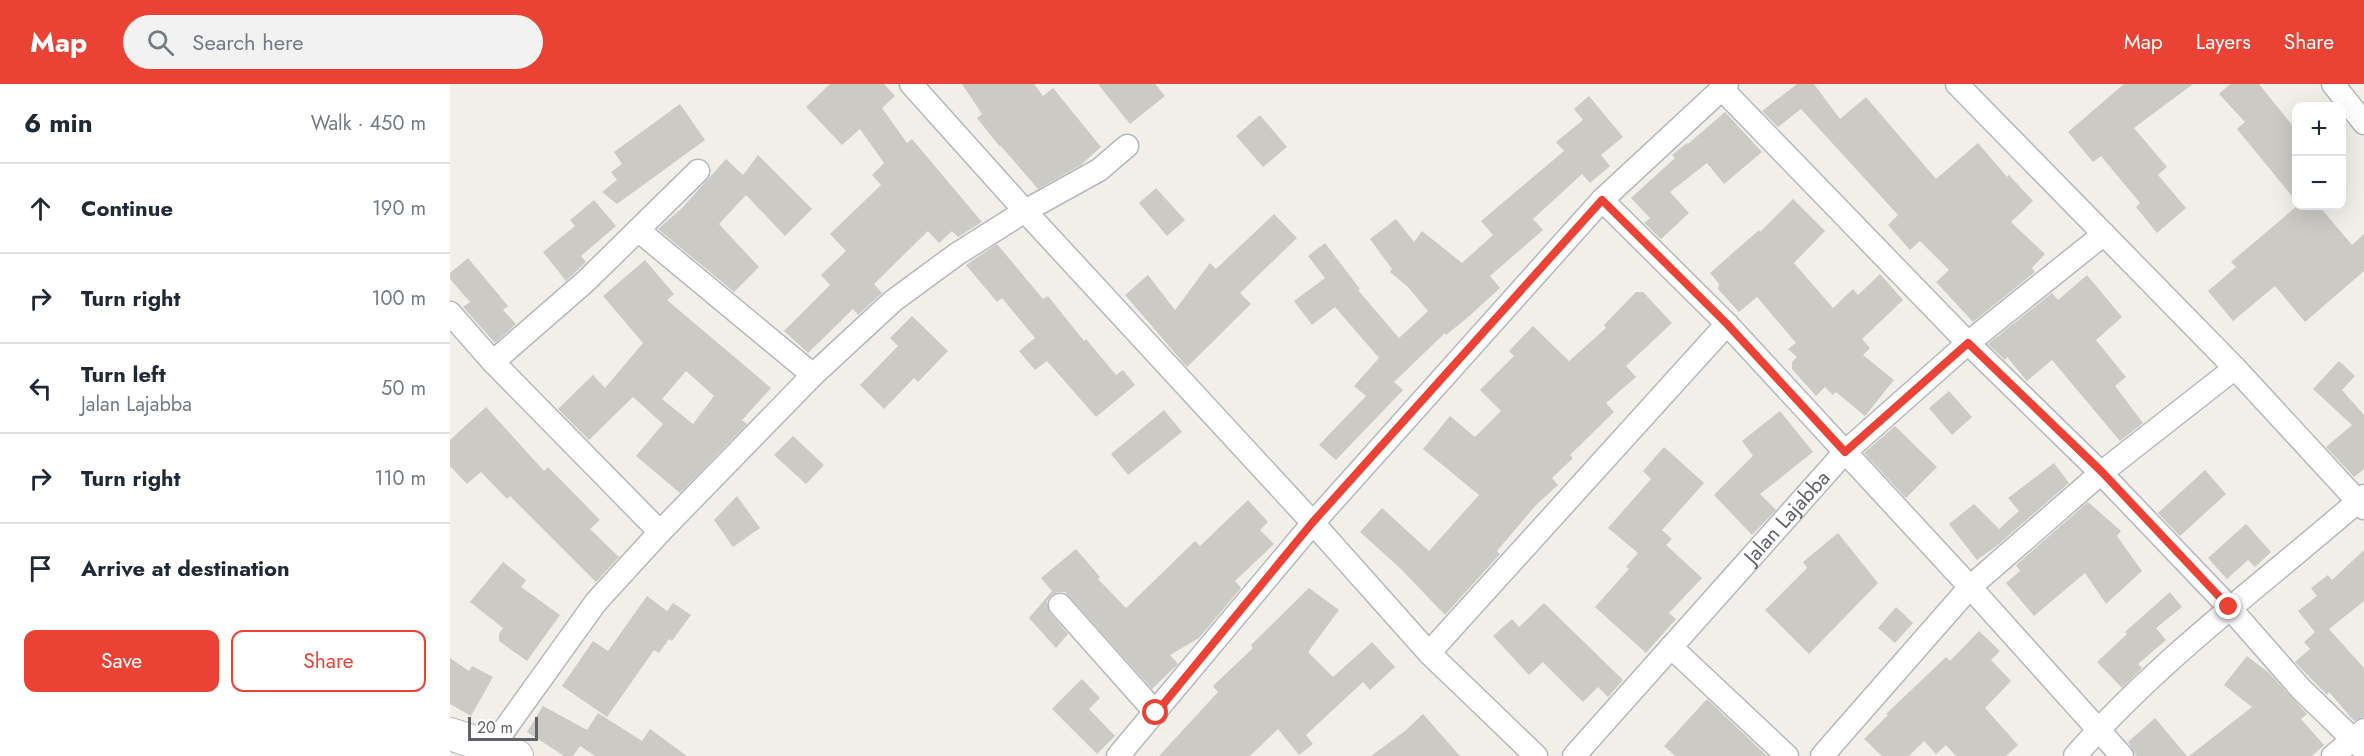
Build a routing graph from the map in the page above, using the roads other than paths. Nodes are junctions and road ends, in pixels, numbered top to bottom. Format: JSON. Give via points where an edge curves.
{"nodes":[{"id":1,"x":911,"y":84,"type":"edge"},
{"id":2,"x":1957,"y":84,"type":"edge"},
{"id":3,"x":2333,"y":84,"type":"edge"},
{"id":4,"x":1724,"y":86,"type":"edge"},
{"id":5,"x":2364,"y":123,"type":"edge"},
{"id":6,"x":1127,"y":146,"type":"dead end"},
{"id":7,"x":698,"y":171,"type":"dead end"},
{"id":8,"x":1602,"y":200,"type":"junction"},
{"id":9,"x":1024,"y":211,"type":"junction"},
{"id":10,"x":638,"y":230,"type":"junction"},
{"id":11,"x":2104,"y":234,"type":"junction"},
{"id":12,"x":450,"y":313,"type":"edge"},
{"id":13,"x":1727,"y":324,"type":"junction"},
{"id":14,"x":1968,"y":343,"type":"junction"},
{"id":15,"x":493,"y":362,"type":"junction"},
{"id":16,"x":2235,"y":368,"type":"junction"},
{"id":17,"x":813,"y":375,"type":"junction"},
{"id":18,"x":1845,"y":452,"type":"junction"},
{"id":19,"x":2102,"y":472,"type":"junction"},
{"id":20,"x":2362,"y":501,"type":"edge"},
{"id":21,"x":1312,"y":523,"type":"junction"},
{"id":22,"x":660,"y":532,"type":"junction"},
{"id":23,"x":1970,"y":587,"type":"junction"},
{"id":24,"x":1060,"y":605,"type":"dead end"},
{"id":25,"x":2229,"y":607,"type":"junction"},
{"id":26,"x":1671,"y":647,"type":"junction"},
{"id":27,"x":1429,"y":653,"type":"junction"},
{"id":28,"x":1156,"y":713,"type":"junction"},
{"id":29,"x":2099,"y":729,"type":"junction"},
{"id":30,"x":450,"y":734,"type":"edge"},
{"id":31,"x":2360,"y":740,"type":"edge"},
{"id":32,"x":505,"y":751,"type":"edge"},
{"id":33,"x":1118,"y":756,"type":"edge"},
{"id":34,"x":1536,"y":756,"type":"edge"},
{"id":35,"x":1574,"y":756,"type":"edge"},
{"id":36,"x":1787,"y":756,"type":"edge"},
{"id":37,"x":1822,"y":756,"type":"edge"},
{"id":38,"x":2075,"y":756,"type":"edge"},
{"id":39,"x":2122,"y":756,"type":"edge"},
{"id":40,"x":2333,"y":756,"type":"edge"}],
"edges":[{"from":1,"to":9,"type":"street"},
{"from":2,"to":11,"type":"street"},
{"from":3,"to":5,"type":"street"},
{"from":4,"to":8,"type":"street"},
{"from":4,"to":14,"type":"street"},
{"from":6,"to":9,"type":"street","via":[[1091,174]]},
{"from":7,"to":10,"type":"street"},
{"from":8,"to":13,"type":"street"},
{"from":8,"to":21,"type":"street"},
{"from":9,"to":17,"type":"street","via":[[893,301]]},
{"from":9,"to":21,"type":"street"},
{"from":10,"to":15,"type":"street"},
{"from":10,"to":17,"type":"street"},
{"from":11,"to":14,"type":"street","name":"Jalan Lajabba"},
{"from":11,"to":16,"type":"street"},
{"from":12,"to":15,"type":"street"},
{"from":13,"to":18,"type":"street"},
{"from":13,"to":27,"type":"street"},
{"from":14,"to":18,"type":"street","name":"Jalan Lajabba"},
{"from":14,"to":19,"type":"street"},
{"from":15,"to":22,"type":"street"},
{"from":16,"to":19,"type":"street"},
{"from":16,"to":20,"type":"street"},
{"from":17,"to":22,"type":"street"},
{"from":18,"to":23,"type":"street"},
{"from":18,"to":26,"type":"street","name":"Jalan Lajabba"},
{"from":19,"to":23,"type":"street"},
{"from":19,"to":25,"type":"street"},
{"from":20,"to":25,"type":"street"},
{"from":21,"to":27,"type":"street"},
{"from":21,"to":28,"type":"street"},
{"from":22,"to":32,"type":"street","via":[[596,602]]},
{"from":23,"to":29,"type":"street"},
{"from":23,"to":37,"type":"street"},
{"from":24,"to":28,"type":"street"},
{"from":25,"to":29,"type":"street"},
{"from":25,"to":31,"type":"street","via":[[2301,689]]},
{"from":26,"to":35,"type":"street","name":"Jalan Lajabba"},
{"from":26,"to":36,"type":"street"},
{"from":27,"to":34,"type":"street"},
{"from":28,"to":33,"type":"street"},
{"from":29,"to":38,"type":"street"},
{"from":29,"to":39,"type":"street"},
{"from":30,"to":32,"type":"street"},
{"from":31,"to":40,"type":"street"}]}
